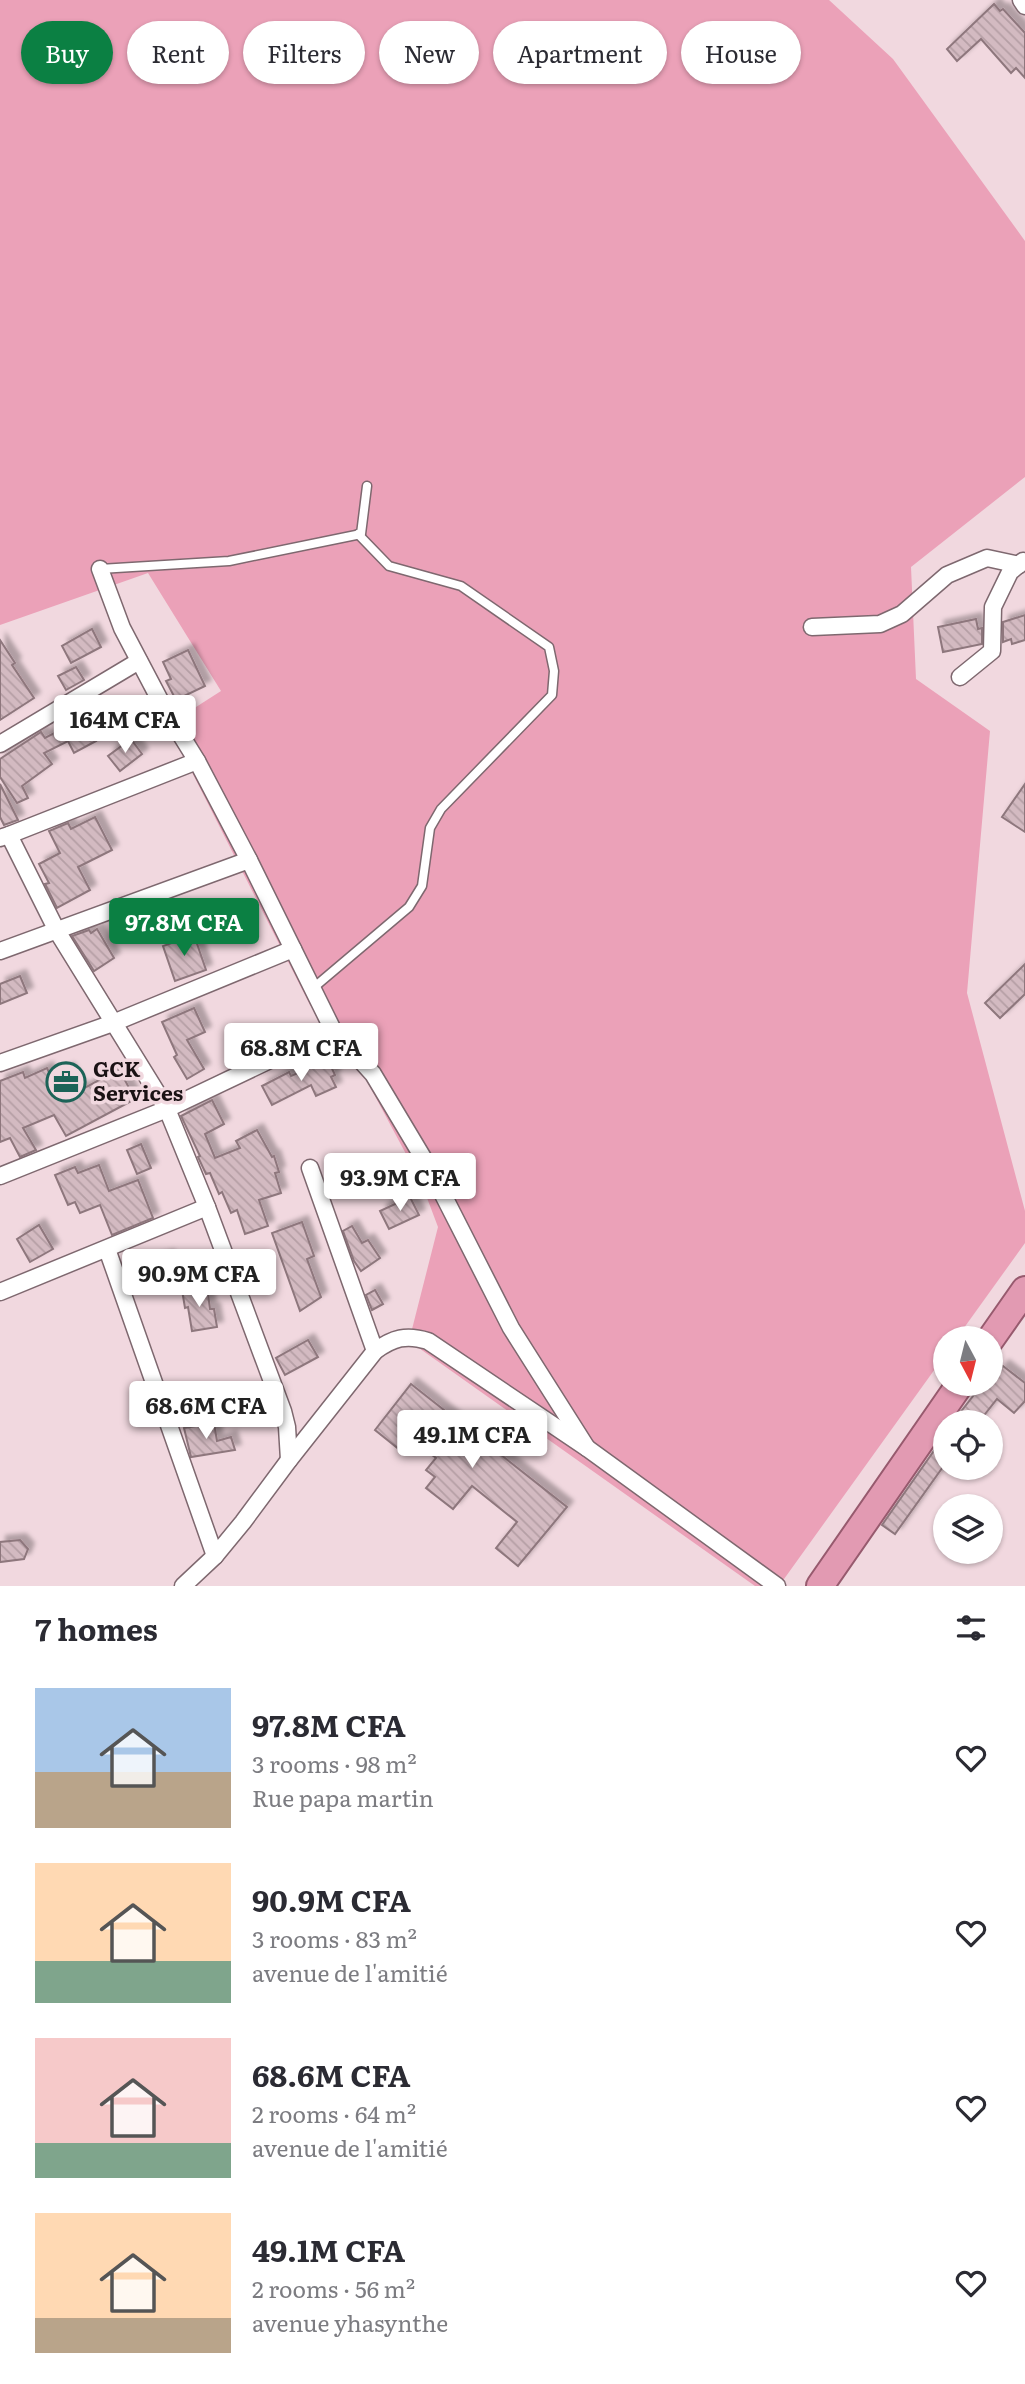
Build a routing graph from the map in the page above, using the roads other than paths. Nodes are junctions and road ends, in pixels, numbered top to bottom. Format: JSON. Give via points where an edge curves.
{"nodes":[{"id":1,"x":1021,"y":0,"type":"edge"},
{"id":2,"x":1025,"y":6,"type":"edge"},
{"id":3,"x":367,"y":486,"type":"dead end"},
{"id":4,"x":358,"y":534,"type":"junction"},
{"id":5,"x":1022,"y":562,"type":"edge"},
{"id":6,"x":100,"y":569,"type":"joint"},
{"id":7,"x":813,"y":627,"type":"dead end"},
{"id":8,"x":139,"y":661,"type":"junction"},
{"id":9,"x":960,"y":677,"type":"dead end"},
{"id":10,"x":0,"y":744,"type":"edge"},
{"id":11,"x":197,"y":761,"type":"junction"},
{"id":12,"x":5,"y":837,"type":"edge"},
{"id":13,"x":249,"y":860,"type":"junction"},
{"id":14,"x":57,"y":931,"type":"junction"},
{"id":15,"x":293,"y":949,"type":"junction"},
{"id":16,"x":0,"y":951,"type":"edge"},
{"id":17,"x":312,"y":989,"type":"junction"},
{"id":18,"x":113,"y":1023,"type":"junction"},
{"id":19,"x":333,"y":1030,"type":"junction"},
{"id":20,"x":0,"y":1063,"type":"edge"},
{"id":21,"x":167,"y":1109,"type":"junction"},
{"id":22,"x":310,"y":1168,"type":"dead end"},
{"id":23,"x":0,"y":1176,"type":"edge"},
{"id":24,"x":207,"y":1207,"type":"junction"},
{"id":25,"x":107,"y":1249,"type":"junction"},
{"id":26,"x":1025,"y":1290,"type":"edge"},
{"id":27,"x":0,"y":1292,"type":"edge"},
{"id":28,"x":1000,"y":1326,"type":"edge"},
{"id":29,"x":375,"y":1351,"type":"junction"},
{"id":30,"x":952,"y":1396,"type":"edge"},
{"id":31,"x":587,"y":1448,"type":"junction"},
{"id":32,"x":289,"y":1460,"type":"junction"},
{"id":33,"x":215,"y":1556,"type":"junction"},
{"id":34,"x":823,"y":1585,"type":"edge"},
{"id":35,"x":183,"y":1586,"type":"edge"},
{"id":36,"x":778,"y":1586,"type":"edge"}],
"edges":[{"from":1,"to":2,"type":"street"},
{"from":3,"to":4,"type":"lane"},
{"from":4,"to":6,"type":"lane","via":[[229,561]]},
{"from":4,"to":17,"type":"lane","via":[[389,566],[461,586],[549,647],[552,695],[441,809],[430,828],[422,886],[409,907]]},
{"from":5,"to":7,"type":"street","via":[[987,558],[947,575],[902,614],[880,624]]},
{"from":5,"to":9,"type":"street","via":[[1010,572],[993,607],[992,651]]},
{"from":6,"to":8,"type":"street"},
{"from":8,"to":10,"type":"street"},
{"from":8,"to":11,"type":"street"},
{"from":11,"to":12,"type":"street"},
{"from":11,"to":13,"type":"street"},
{"from":12,"to":14,"type":"street"},
{"from":13,"to":14,"type":"street"},
{"from":13,"to":15,"type":"street"},
{"from":14,"to":16,"type":"street"},
{"from":14,"to":18,"type":"street"},
{"from":15,"to":17,"type":"street"},
{"from":15,"to":18,"type":"street"},
{"from":17,"to":19,"type":"street"},
{"from":18,"to":20,"type":"street"},
{"from":18,"to":21,"type":"street"},
{"from":19,"to":21,"type":"street"},
{"from":19,"to":31,"type":"street","via":[[373,1074],[431,1171],[511,1328]]},
{"from":21,"to":23,"type":"street"},
{"from":21,"to":24,"type":"street"},
{"from":22,"to":29,"type":"street"},
{"from":24,"to":25,"type":"street"},
{"from":24,"to":32,"type":"street","via":[[283,1411]]},
{"from":25,"to":27,"type":"street"},
{"from":25,"to":33,"type":"street"},
{"from":26,"to":28,"type":"highway"},
{"from":29,"to":31,"type":"street","via":[[405,1337],[428,1341]]},
{"from":29,"to":32,"type":"street"},
{"from":30,"to":34,"type":"highway"},
{"from":31,"to":36,"type":"street"},
{"from":32,"to":33,"type":"street"},
{"from":33,"to":35,"type":"street"}]}
